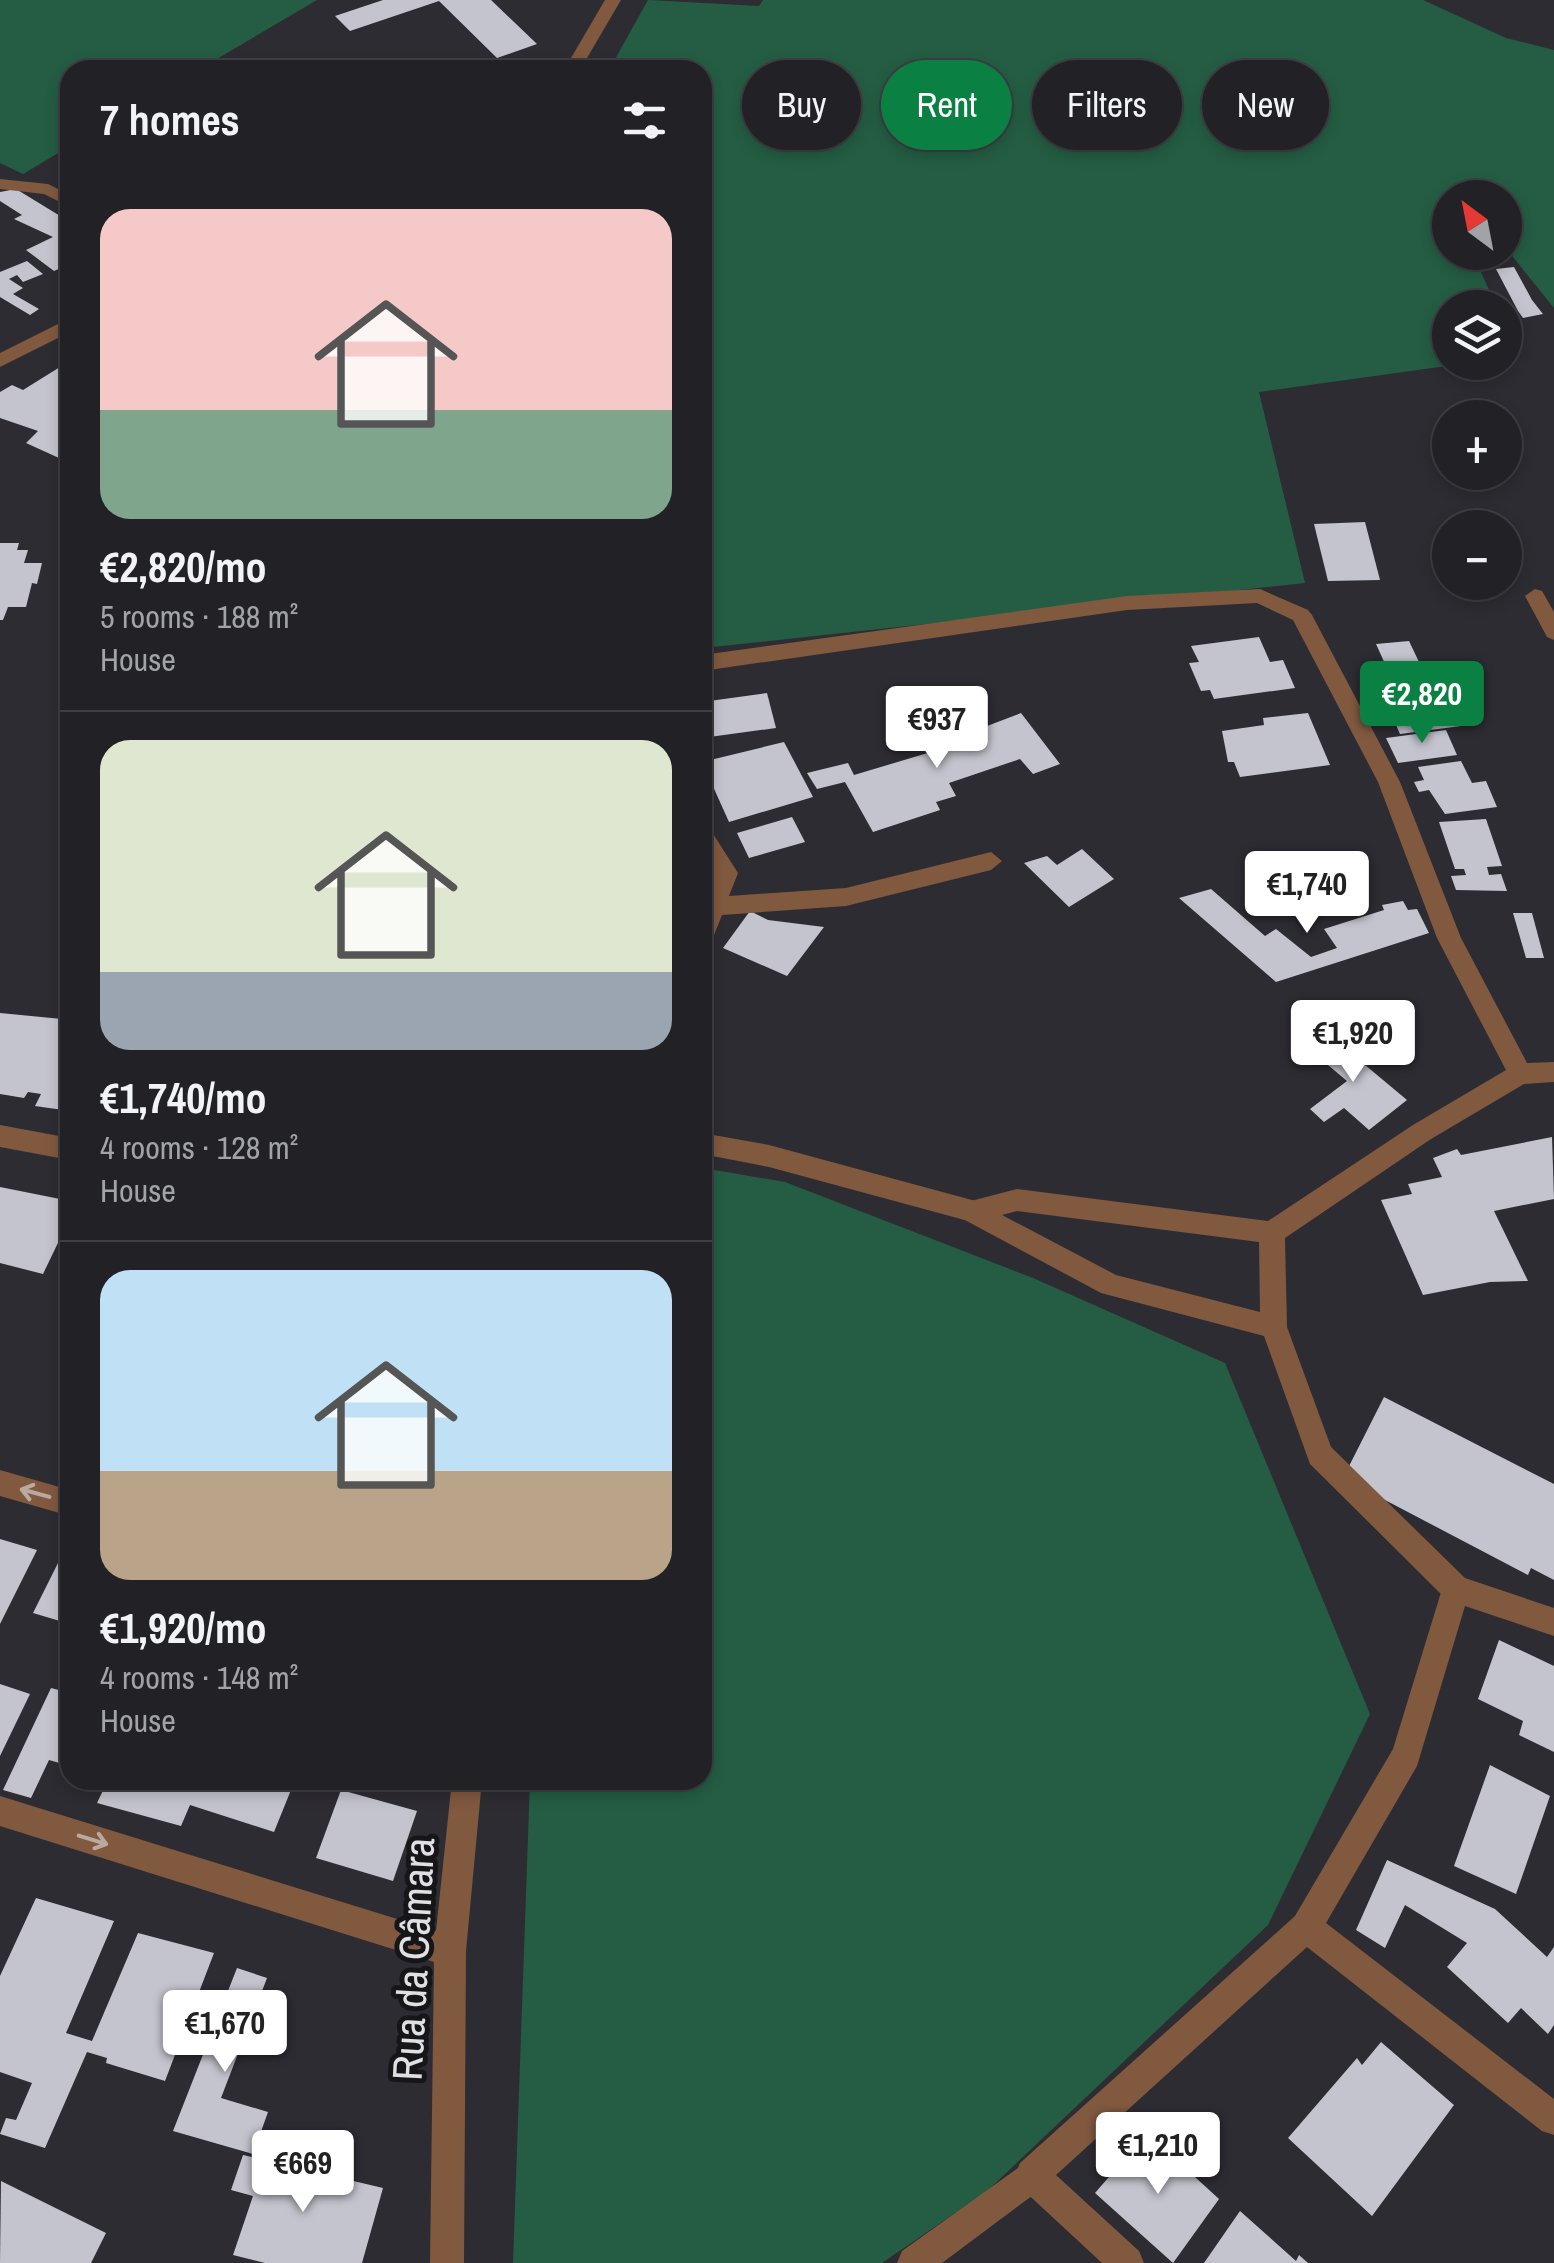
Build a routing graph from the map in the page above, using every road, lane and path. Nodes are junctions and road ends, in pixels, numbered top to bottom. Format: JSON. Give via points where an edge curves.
{"nodes":[{"id":1,"x":613,"y":0,"type":"edge"},
{"id":2,"x":578,"y":60,"type":"edge"},
{"id":3,"x":1,"y":183,"type":"edge"},
{"id":4,"x":60,"y":196,"type":"edge"},
{"id":5,"x":60,"y":329,"type":"edge"},
{"id":6,"x":0,"y":361,"type":"edge"},
{"id":7,"x":1534,"y":596,"type":"dead end"},
{"id":8,"x":1554,"y":632,"type":"edge"},
{"id":9,"x":712,"y":662,"type":"edge"},
{"id":10,"x":712,"y":850,"type":"edge"},
{"id":11,"x":991,"y":861,"type":"dead end"},
{"id":12,"x":714,"y":906,"type":"junction"},
{"id":13,"x":712,"y":911,"type":"edge"},
{"id":14,"x":1554,"y":1072,"type":"edge"},
{"id":15,"x":1520,"y":1074,"type":"junction"},
{"id":16,"x":0,"y":1136,"type":"edge"},
{"id":17,"x":712,"y":1145,"type":"edge"},
{"id":18,"x":60,"y":1147,"type":"edge"},
{"id":19,"x":972,"y":1211,"type":"junction"},
{"id":20,"x":1272,"y":1233,"type":"junction"},
{"id":21,"x":1274,"y":1327,"type":"junction"},
{"id":22,"x":0,"y":1483,"type":"edge"},
{"id":23,"x":60,"y":1499,"type":"edge"},
{"id":24,"x":1456,"y":1589,"type":"junction"},
{"id":25,"x":1554,"y":1622,"type":"edge"},
{"id":26,"x":466,"y":1790,"type":"edge"},
{"id":27,"x":0,"y":1811,"type":"edge"},
{"id":28,"x":1306,"y":1926,"type":"junction"},
{"id":29,"x":450,"y":1951,"type":"junction"},
{"id":30,"x":1554,"y":2118,"type":"edge"},
{"id":31,"x":1032,"y":2175,"type":"junction"},
{"id":32,"x":447,"y":2263,"type":"edge"},
{"id":33,"x":914,"y":2263,"type":"edge"},
{"id":34,"x":1126,"y":2263,"type":"edge"}],
"edges":[{"from":1,"to":2,"type":"street"},
{"from":3,"to":4,"type":"street"},
{"from":5,"to":6,"type":"street"},
{"from":7,"to":8,"type":"street"},
{"from":9,"to":15,"type":"street","via":[[1127,603],[1260,596],[1301,616],[1390,782],[1449,938]]},
{"from":10,"to":12,"type":"street","via":[[726,873]]},
{"from":11,"to":12,"type":"street","via":[[846,897]]},
{"from":12,"to":13,"type":"street"},
{"from":14,"to":15,"type":"street"},
{"from":15,"to":20,"type":"street"},
{"from":16,"to":18,"type":"street"},
{"from":17,"to":19,"type":"street"},
{"from":19,"to":20,"type":"street","via":[[1017,1200]]},
{"from":19,"to":21,"type":"street","via":[[1110,1284]]},
{"from":20,"to":21,"type":"street"},
{"from":21,"to":24,"type":"street","via":[[1320,1455]]},
{"from":23,"to":22,"type":"street","one_way":true},
{"from":24,"to":25,"type":"street"},
{"from":24,"to":28,"type":"street","via":[[1406,1755]]},
{"from":26,"to":29,"type":"street","name":"Rua da Câmara"},
{"from":27,"to":29,"type":"street","one_way":true},
{"from":28,"to":30,"type":"street"},
{"from":28,"to":31,"type":"street"},
{"from":29,"to":32,"type":"street","name":"Rua da Câmara"},
{"from":31,"to":33,"type":"street"},
{"from":31,"to":34,"type":"street"}]}
